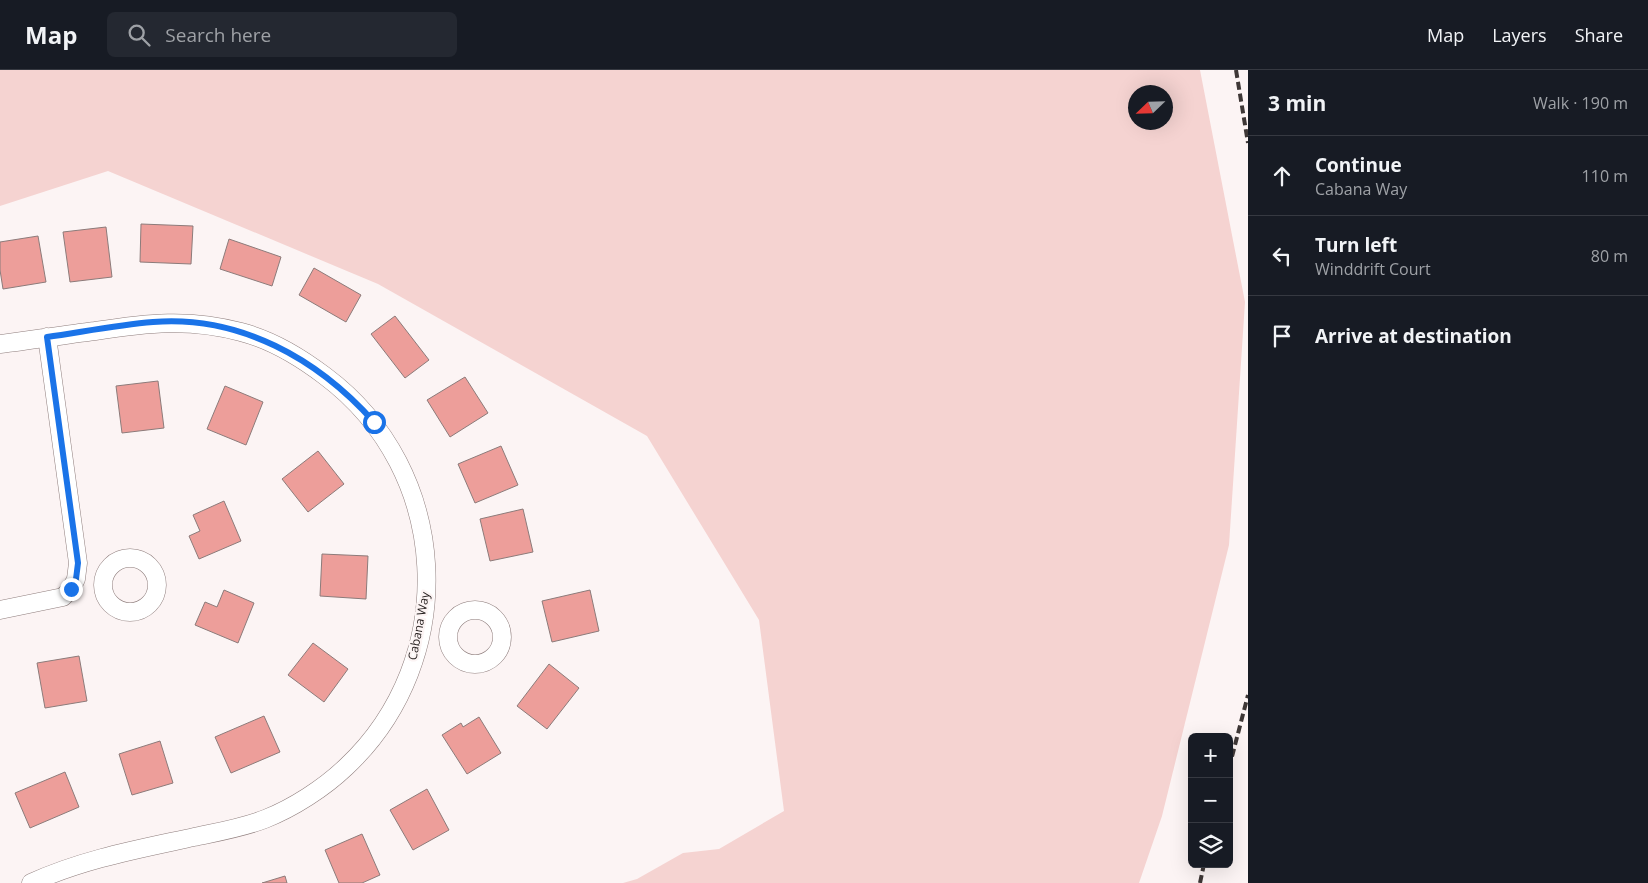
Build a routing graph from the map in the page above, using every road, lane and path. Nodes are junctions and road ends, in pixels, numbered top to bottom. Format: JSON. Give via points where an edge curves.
{"nodes":[{"id":1,"x":47,"y":337,"type":"junction"},
{"id":2,"x":0,"y":344,"type":"edge"},
{"id":3,"x":76,"y":579,"type":"junction"},
{"id":4,"x":102,"y":583,"type":"dead end"},
{"id":5,"x":0,"y":610,"type":"edge"},
{"id":6,"x":422,"y":626,"type":"junction"},
{"id":7,"x":448,"y":631,"type":"dead end"},
{"id":8,"x":31,"y":883,"type":"edge"}],
"edges":[{"from":1,"to":2,"type":"street","name":"Cabana Way"},
{"from":1,"to":3,"type":"street","via":[[78,563]]},
{"from":1,"to":6,"type":"street","name":"Cabana Way","via":[[153,322],[205,324],[242,332],[271,343],[335,383],[374,422],[416,502],[427,559],[428,590]]},
{"from":3,"to":4,"type":"street"},
{"from":3,"to":5,"type":"street","via":[[63,597]]},
{"from":6,"to":7,"type":"street"},
{"from":6,"to":8,"type":"street","name":"Cabana Way","via":[[408,676],[384,723],[345,768],[320,788],[291,806],[242,827],[102,857]]}]}
